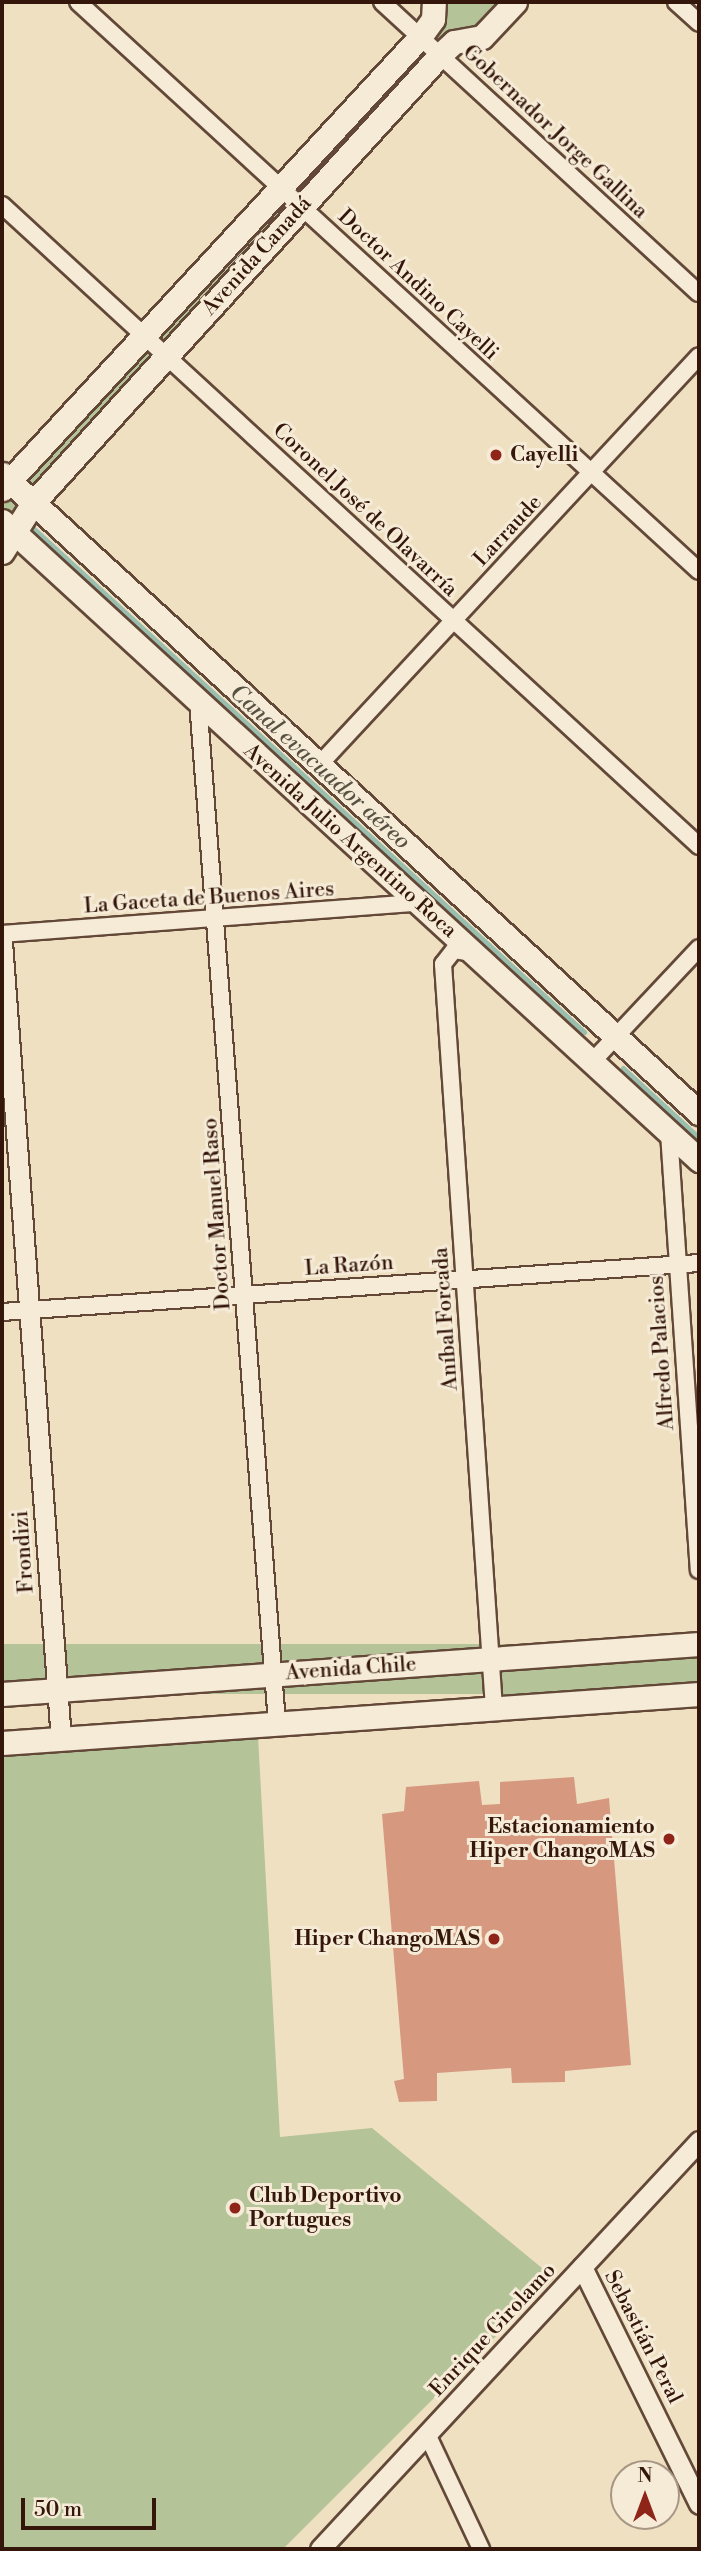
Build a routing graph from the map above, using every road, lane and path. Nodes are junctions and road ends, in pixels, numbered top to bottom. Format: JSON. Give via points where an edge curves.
{"nodes":[{"id":1,"x":78,"y":2,"type":"edge"},
{"id":2,"x":382,"y":2,"type":"edge"},
{"id":3,"x":434,"y":2,"type":"edge"},
{"id":4,"x":515,"y":2,"type":"edge"},
{"id":5,"x":676,"y":2,"type":"edge"},
{"id":6,"x":699,"y":23,"type":"edge"},
{"id":7,"x":420,"y":37,"type":"junction"},
{"id":8,"x":440,"y":55,"type":"junction"},
{"id":9,"x":279,"y":186,"type":"junction"},
{"id":10,"x":2,"y":205,"type":"edge"},
{"id":11,"x":302,"y":207,"type":"junction"},
{"id":12,"x":699,"y":293,"type":"edge"},
{"id":13,"x":143,"y":335,"type":"junction"},
{"id":14,"x":699,"y":356,"type":"edge"},
{"id":15,"x":166,"y":357,"type":"junction"},
{"id":16,"x":591,"y":472,"type":"junction"},
{"id":17,"x":4,"y":481,"type":"edge"},
{"id":18,"x":33,"y":503,"type":"junction"},
{"id":19,"x":6,"y":535,"type":"edge"},
{"id":20,"x":699,"y":571,"type":"edge"},
{"id":21,"x":454,"y":620,"type":"junction"},
{"id":22,"x":198,"y":701,"type":"junction"},
{"id":23,"x":319,"y":765,"type":"junction"},
{"id":24,"x":699,"y":846,"type":"edge"},
{"id":25,"x":418,"y":903,"type":"junction"},
{"id":26,"x":215,"y":918,"type":"junction"},
{"id":27,"x":2,"y":934,"type":"edge"},
{"id":28,"x":2,"y":942,"type":"edge"},
{"id":29,"x":699,"y":948,"type":"edge"},
{"id":30,"x":473,"y":953,"type":"junction"},
{"id":31,"x":616,"y":1037,"type":"junction"},
{"id":32,"x":592,"y":1062,"type":"junction"},
{"id":33,"x":699,"y":1113,"type":"edge"},
{"id":34,"x":669,"y":1133,"type":"junction"},
{"id":35,"x":699,"y":1160,"type":"edge"},
{"id":36,"x":699,"y":1263,"type":"edge"},
{"id":37,"x":677,"y":1265,"type":"junction"},
{"id":38,"x":464,"y":1278,"type":"junction"},
{"id":39,"x":244,"y":1294,"type":"junction"},
{"id":40,"x":30,"y":1310,"type":"junction"},
{"id":41,"x":2,"y":1312,"type":"edge"},
{"id":42,"x":699,"y":1570,"type":"edge"},
{"id":43,"x":699,"y":1644,"type":"edge"},
{"id":44,"x":490,"y":1659,"type":"junction"},
{"id":45,"x":274,"y":1675,"type":"junction"},
{"id":46,"x":57,"y":1691,"type":"junction"},
{"id":47,"x":2,"y":1694,"type":"edge"},
{"id":48,"x":699,"y":1694,"type":"edge"},
{"id":49,"x":494,"y":1709,"type":"junction"},
{"id":50,"x":278,"y":1723,"type":"junction"},
{"id":51,"x":61,"y":1739,"type":"junction"},
{"id":52,"x":2,"y":1743,"type":"edge"},
{"id":53,"x":699,"y":2141,"type":"edge"},
{"id":54,"x":582,"y":2267,"type":"junction"},
{"id":55,"x":427,"y":2434,"type":"junction"},
{"id":56,"x":699,"y":2504,"type":"edge"},
{"id":57,"x":320,"y":2549,"type":"edge"},
{"id":58,"x":481,"y":2549,"type":"edge"}],
"edges":[{"from":1,"to":9,"type":"street","name":"Doctor Andino Cayelli"},
{"from":2,"to":7,"type":"street","name":"Gobernador Jorge Gallina"},
{"from":3,"to":7,"type":"main road","name":"Avenida Canadá","via":[[433,19]]},
{"from":4,"to":8,"type":"main road","name":"Avenida Canadá","via":[[482,37],[454,42]]},
{"from":5,"to":6,"type":"street"},
{"from":7,"to":8,"type":"street","name":"Gobernador Jorge Gallina"},
{"from":7,"to":9,"type":"main road","name":"Avenida Canadá"},
{"from":8,"to":11,"type":"main road","name":"Avenida Canadá"},
{"from":8,"to":12,"type":"street","name":"Gobernador Jorge Gallina"},
{"from":9,"to":11,"type":"street","name":"Doctor Andino Cayelli"},
{"from":9,"to":13,"type":"main road","name":"Avenida Canadá"},
{"from":10,"to":13,"type":"street","name":"Coronel José de Olavarría"},
{"from":11,"to":15,"type":"main road","name":"Avenida Canadá"},
{"from":11,"to":16,"type":"street","name":"Doctor Andino Cayelli"},
{"from":13,"to":15,"type":"street","name":"Coronel José de Olavarría"},
{"from":13,"to":17,"type":"main road","name":"Avenida Canadá"},
{"from":14,"to":16,"type":"street","name":"Larraude"},
{"from":15,"to":18,"type":"main road","name":"Avenida Canadá"},
{"from":15,"to":21,"type":"street","name":"Coronel José de Olavarría"},
{"from":16,"to":20,"type":"street","name":"Doctor Andino Cayelli"},
{"from":16,"to":21,"type":"street","name":"Larraude"},
{"from":17,"to":18,"type":"main road","name":"Avenida Julio Argentino Roca"},
{"from":18,"to":19,"type":"main road","name":"Avenida Canadá"},
{"from":18,"to":23,"type":"main road","name":"Avenida Julio Argentino Roca"},
{"from":19,"to":22,"type":"main road","name":"Avenida Julio Argentino Roca"},
{"from":21,"to":23,"type":"street","name":"Larraude"},
{"from":21,"to":24,"type":"street","name":"Coronel José de Olavarría"},
{"from":22,"to":25,"type":"main road","name":"Avenida Julio Argentino Roca"},
{"from":22,"to":26,"type":"street","name":"Doctor Manuel Raso"},
{"from":23,"to":31,"type":"main road","name":"Avenida Julio Argentino Roca"},
{"from":25,"to":26,"type":"street","name":"La Gaceta de Buenos Aires"},
{"from":25,"to":30,"type":"main road","name":"Avenida Julio Argentino Roca"},
{"from":26,"to":27,"type":"street","name":"La Gaceta de Buenos Aires"},
{"from":26,"to":39,"type":"street","name":"Doctor Manuel Raso"},
{"from":28,"to":40,"type":"street","name":"Frondizi"},
{"from":29,"to":31,"type":"street"},
{"from":30,"to":32,"type":"main road","name":"Avenida Julio Argentino Roca"},
{"from":30,"to":38,"type":"street","name":"Aníbal Forcada","via":[[454,950],[443,964]]},
{"from":31,"to":32,"type":"street"},
{"from":31,"to":33,"type":"main road","name":"Avenida Julio Argentino Roca"},
{"from":32,"to":34,"type":"main road","name":"Avenida Julio Argentino Roca"},
{"from":34,"to":35,"type":"main road","name":"Avenida Julio Argentino Roca"},
{"from":34,"to":37,"type":"street","name":"Alfredo Palacios"},
{"from":36,"to":37,"type":"street","name":"La Razón"},
{"from":37,"to":38,"type":"street","name":"La Razón"},
{"from":37,"to":42,"type":"street","name":"Alfredo Palacios"},
{"from":38,"to":39,"type":"street","name":"La Razón"},
{"from":38,"to":44,"type":"street","name":"Aníbal Forcada"},
{"from":39,"to":40,"type":"street","name":"La Razón"},
{"from":39,"to":45,"type":"street","name":"Doctor Manuel Raso"},
{"from":40,"to":41,"type":"street","name":"La Razón"},
{"from":40,"to":46,"type":"street","name":"Frondizi"},
{"from":43,"to":44,"type":"main road","name":"Avenida Chile"},
{"from":44,"to":45,"type":"main road","name":"Avenida Chile"},
{"from":44,"to":49,"type":"street","name":"Aníbal Forcada"},
{"from":45,"to":46,"type":"main road","name":"Avenida Chile"},
{"from":45,"to":50,"type":"street","name":"Doctor Manuel Raso"},
{"from":46,"to":47,"type":"main road","name":"Avenida Chile"},
{"from":46,"to":51,"type":"street","name":"Frondizi"},
{"from":48,"to":49,"type":"main road"},
{"from":49,"to":50,"type":"main road"},
{"from":50,"to":51,"type":"main road"},
{"from":51,"to":52,"type":"main road"},
{"from":53,"to":54,"type":"street","name":"Enrique Girolamo"},
{"from":54,"to":55,"type":"street","name":"Enrique Girolamo"},
{"from":54,"to":56,"type":"street","name":"Sebastián Peral"},
{"from":55,"to":57,"type":"street","name":"Enrique Girolamo"},
{"from":55,"to":58,"type":"street"}]}
